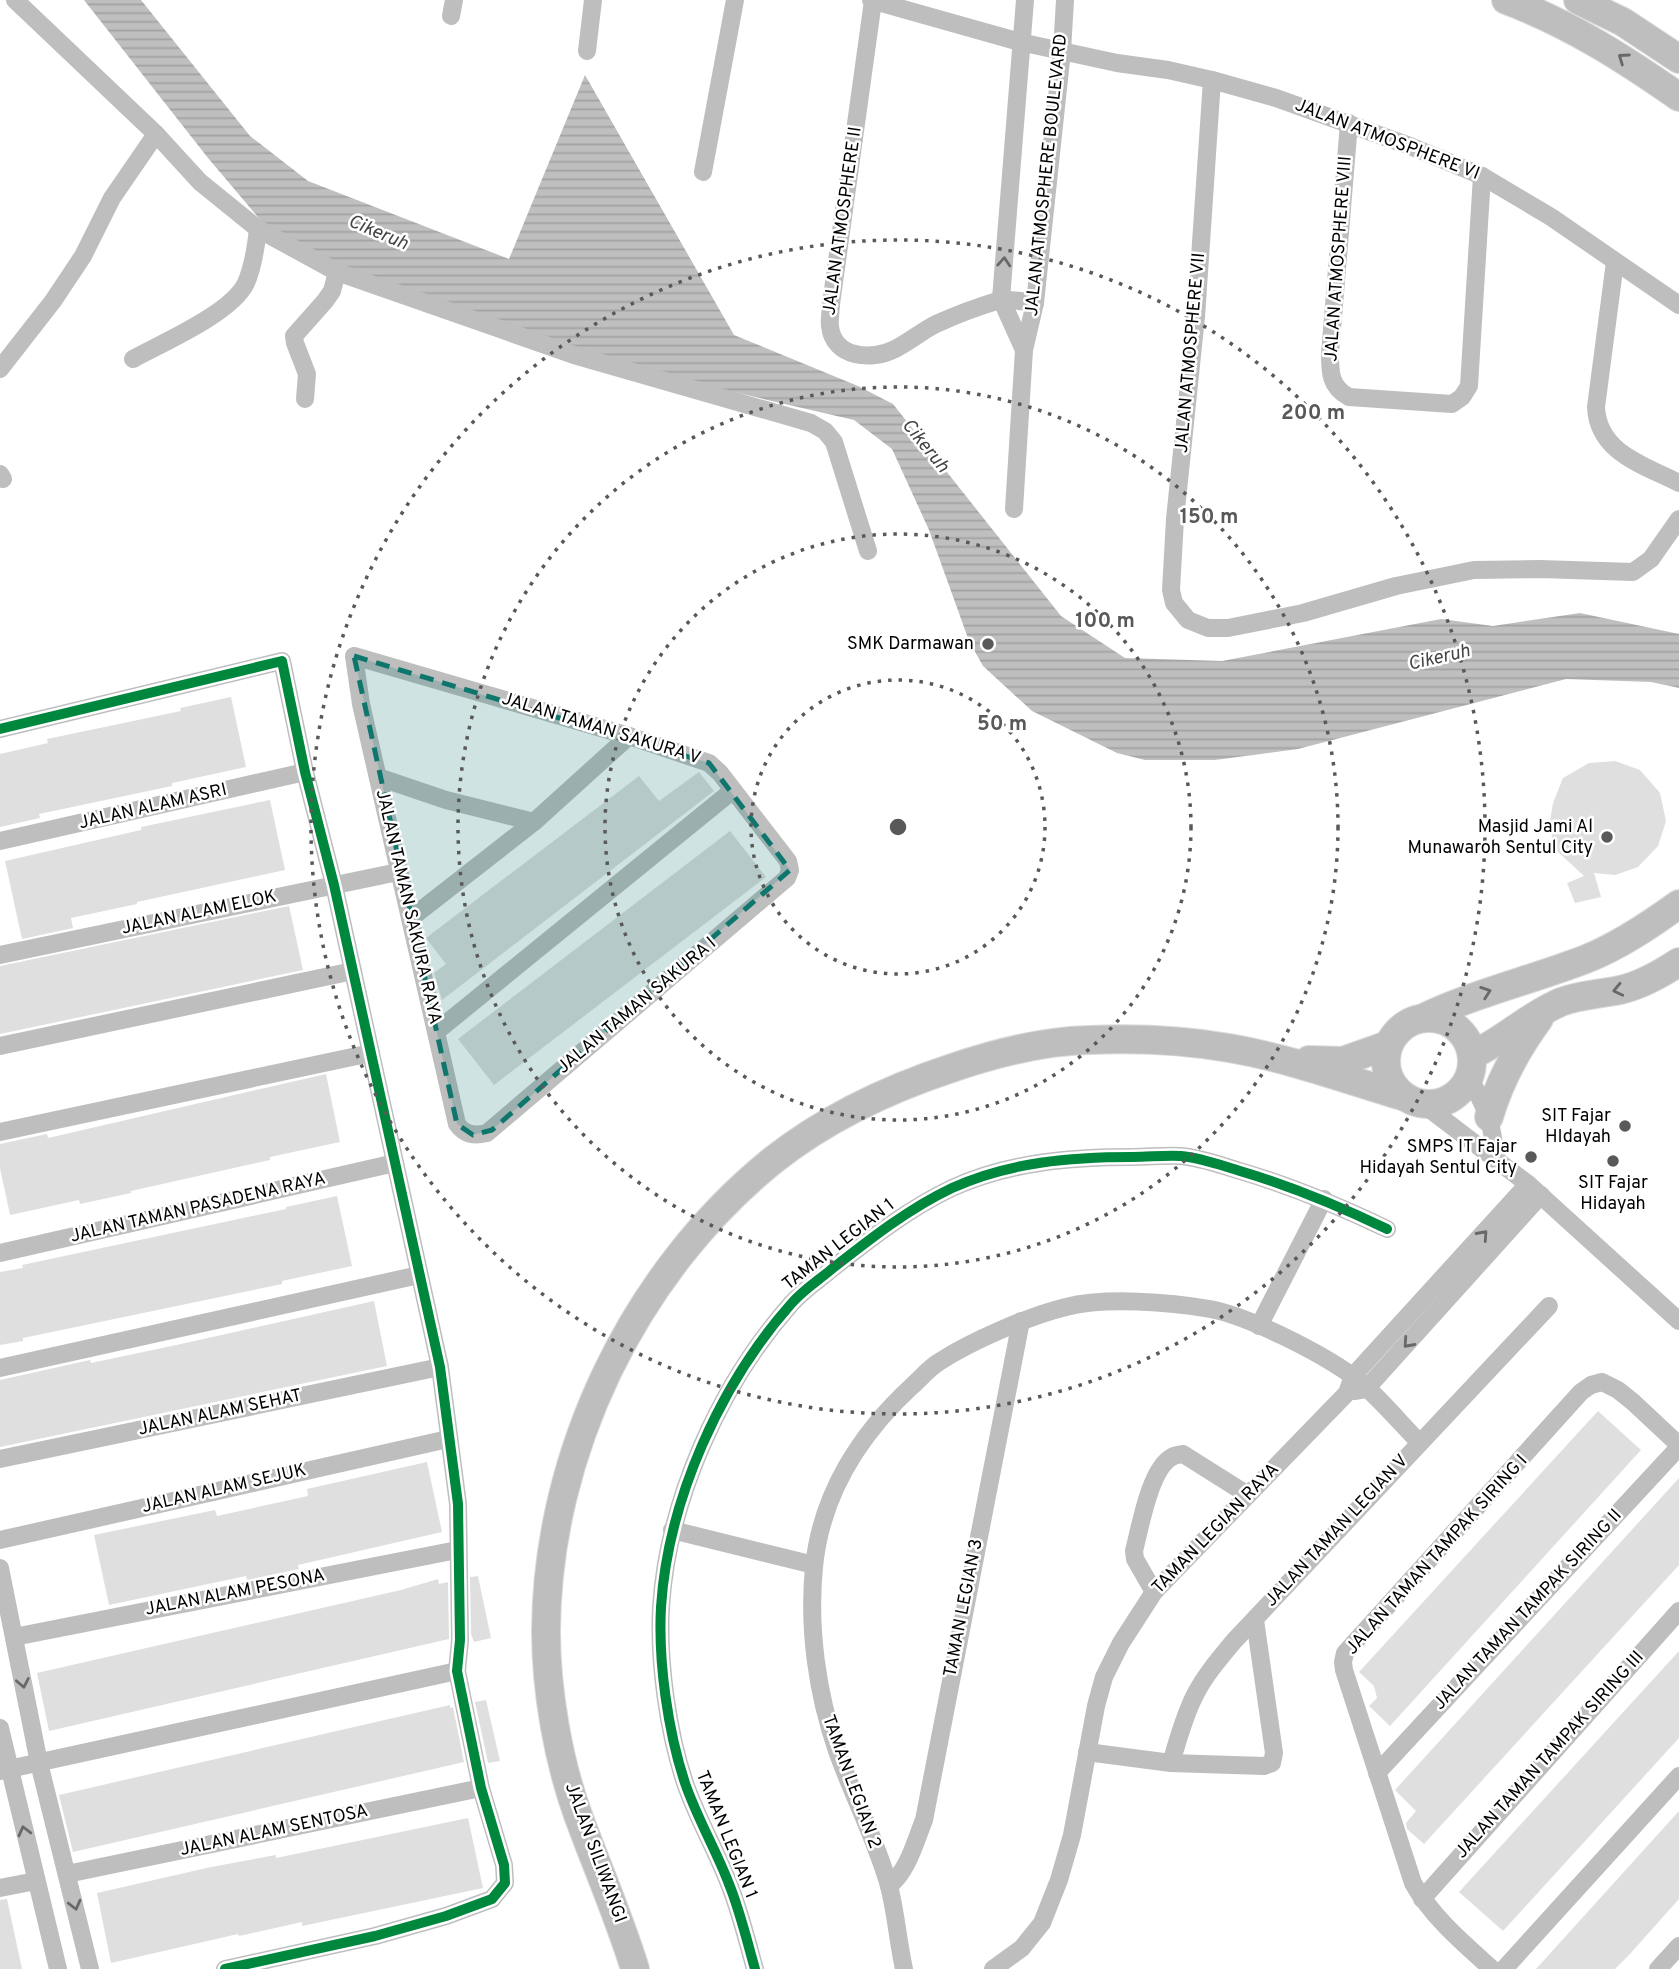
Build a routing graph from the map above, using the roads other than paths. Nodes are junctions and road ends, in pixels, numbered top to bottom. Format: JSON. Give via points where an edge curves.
{"nodes":[{"id":1,"x":15,"y":0,"type":"edge"},
{"id":2,"x":593,"y":0,"type":"edge"},
{"id":3,"x":735,"y":0,"type":"edge"},
{"id":4,"x":1025,"y":0,"type":"edge"},
{"id":5,"x":1065,"y":0,"type":"edge"},
{"id":6,"x":1506,"y":0,"type":"edge"},
{"id":7,"x":1578,"y":0,"type":"edge"},
{"id":8,"x":872,"y":1,"type":"edge"},
{"id":9,"x":1020,"y":43,"type":"junction"},
{"id":10,"x":587,"y":51,"type":"dead end"},
{"id":11,"x":1062,"y":51,"type":"junction"},
{"id":12,"x":1679,"y":59,"type":"edge"},
{"id":13,"x":1212,"y":80,"type":"junction"},
{"id":14,"x":1679,"y":97,"type":"edge"},
{"id":15,"x":1349,"y":123,"type":"junction"},
{"id":16,"x":156,"y":134,"type":"junction"},
{"id":17,"x":703,"y":172,"type":"dead end"},
{"id":18,"x":1482,"y":176,"type":"junction"},
{"id":19,"x":258,"y":229,"type":"junction"},
{"id":20,"x":1615,"y":262,"type":"junction"},
{"id":21,"x":337,"y":272,"type":"junction"},
{"id":22,"x":1001,"y":299,"type":"junction"},
{"id":23,"x":1035,"y":303,"type":"junction"},
{"id":24,"x":1679,"y":305,"type":"edge"},
{"id":25,"x":1024,"y":349,"type":"junction"},
{"id":26,"x":133,"y":359,"type":"dead end"},
{"id":27,"x":0,"y":369,"type":"edge"},
{"id":28,"x":304,"y":399,"type":"dead end"},
{"id":29,"x":1679,"y":483,"type":"edge"},
{"id":30,"x":1014,"y":509,"type":"dead end"},
{"id":31,"x":1679,"y":519,"type":"edge"},
{"id":32,"x":868,"y":551,"type":"dead end"},
{"id":33,"x":354,"y":656,"type":"joint"},
{"id":34,"x":0,"y":729,"type":"edge"},
{"id":35,"x":629,"y":736,"type":"junction"},
{"id":36,"x":305,"y":772,"type":"junction"},
{"id":37,"x":378,"y":777,"type":"junction"},
{"id":38,"x":732,"y":791,"type":"junction"},
{"id":39,"x":534,"y":822,"type":"junction"},
{"id":40,"x":0,"y":841,"type":"edge"},
{"id":41,"x":398,"y":872,"type":"junction"},
{"id":42,"x":787,"y":878,"type":"joint"},
{"id":43,"x":334,"y":885,"type":"junction"},
{"id":44,"x":1679,"y":904,"type":"edge"},
{"id":45,"x":411,"y":918,"type":"junction"},
{"id":46,"x":0,"y":955,"type":"edge"},
{"id":47,"x":1679,"y":962,"type":"edge"},
{"id":48,"x":353,"y":971,"type":"junction"},
{"id":49,"x":1546,"y":1009,"type":"junction"},
{"id":50,"x":1423,"y":1018,"type":"junction"},
{"id":51,"x":437,"y":1031,"type":"junction"},
{"id":52,"x":1388,"y":1045,"type":"junction"},
{"id":53,"x":0,"y":1046,"type":"edge"},
{"id":54,"x":372,"y":1053,"type":"junction"},
{"id":55,"x":1275,"y":1058,"type":"junction"},
{"id":56,"x":1470,"y":1066,"type":"junction"},
{"id":57,"x":1412,"y":1100,"type":"junction"},
{"id":58,"x":1489,"y":1117,"type":"junction"},
{"id":59,"x":0,"y":1132,"type":"edge"},
{"id":60,"x":487,"y":1133,"type":"joint"},
{"id":61,"x":1497,"y":1159,"type":"junction"},
{"id":62,"x":396,"y":1163,"type":"junction"},
{"id":63,"x":1534,"y":1190,"type":"junction"},
{"id":64,"x":1324,"y":1199,"type":"junction"},
{"id":65,"x":1387,"y":1229,"type":"dead end"},
{"id":66,"x":0,"y":1253,"type":"edge"},
{"id":67,"x":419,"y":1275,"type":"junction"},
{"id":68,"x":1549,"y":1306,"type":"dead end"},
{"id":69,"x":1021,"y":1321,"type":"junction"},
{"id":70,"x":1679,"y":1321,"type":"edge"},
{"id":71,"x":1259,"y":1326,"type":"junction"},
{"id":72,"x":440,"y":1367,"type":"junction"},
{"id":73,"x":0,"y":1368,"type":"edge"},
{"id":74,"x":1356,"y":1386,"type":"junction"},
{"id":75,"x":448,"y":1439,"type":"junction"},
{"id":76,"x":1420,"y":1443,"type":"junction"},
{"id":77,"x":1679,"y":1446,"type":"edge"},
{"id":78,"x":0,"y":1459,"type":"edge"},
{"id":79,"x":1248,"y":1495,"type":"junction"},
{"id":80,"x":672,"y":1530,"type":"junction"},
{"id":81,"x":0,"y":1540,"type":"edge"},
{"id":82,"x":457,"y":1550,"type":"junction"},
{"id":83,"x":814,"y":1565,"type":"junction"},
{"id":84,"x":0,"y":1568,"type":"edge"},
{"id":85,"x":1154,"y":1592,"type":"junction"},
{"id":86,"x":1679,"y":1611,"type":"edge"},
{"id":87,"x":1255,"y":1619,"type":"junction"},
{"id":88,"x":14,"y":1637,"type":"junction"},
{"id":89,"x":457,"y":1671,"type":"junction"},
{"id":90,"x":0,"y":1728,"type":"edge"},
{"id":91,"x":1087,"y":1752,"type":"junction"},
{"id":92,"x":39,"y":1763,"type":"junction"},
{"id":93,"x":1171,"y":1763,"type":"junction"},
{"id":94,"x":4,"y":1769,"type":"edge"},
{"id":95,"x":1377,"y":1773,"type":"junction"},
{"id":96,"x":1679,"y":1776,"type":"edge"},
{"id":97,"x":481,"y":1788,"type":"junction"},
{"id":98,"x":67,"y":1874,"type":"junction"},
{"id":99,"x":36,"y":1881,"type":"junction"},
{"id":100,"x":888,"y":1886,"type":"junction"},
{"id":101,"x":0,"y":1888,"type":"edge"},
{"id":102,"x":1422,"y":1899,"type":"junction"},
{"id":103,"x":1679,"y":1946,"type":"edge"},
{"id":104,"x":58,"y":1969,"type":"edge"},
{"id":105,"x":90,"y":1969,"type":"edge"},
{"id":106,"x":225,"y":1969,"type":"edge"},
{"id":107,"x":635,"y":1969,"type":"edge"},
{"id":108,"x":755,"y":1969,"type":"edge"},
{"id":109,"x":904,"y":1969,"type":"edge"},
{"id":110,"x":993,"y":1969,"type":"edge"},
{"id":111,"x":1492,"y":1969,"type":"edge"},
{"id":112,"x":1504,"y":1969,"type":"edge"},
{"id":113,"x":1658,"y":1969,"type":"edge"}],
"edges":[{"from":1,"to":16,"type":"street"},
{"from":2,"to":10,"type":"street"},
{"from":3,"to":17,"type":"street"},
{"from":4,"to":9,"type":"street","name":"JALAN ATMOSPHERE BOULEVARD"},
{"from":5,"to":11,"type":"street","name":"JALAN ATMOSPHERE BOULEVARD"},
{"from":14,"to":6,"type":"main road","one_way":true,"via":[[1613,51]]},
{"from":7,"to":12,"type":"main road","via":[[1623,22]]},
{"from":8,"to":9,"type":"street","name":"JALAN ATMOSPHERE VI"},
{"from":8,"to":22,"type":"street","name":"JALAN ATMOSPHERE II","via":[[831,304],[832,334],[847,352],[875,356],[950,318]]},
{"from":9,"to":11,"type":"street","name":"JALAN ATMOSPHERE VI"},
{"from":22,"to":9,"type":"street","name":"JALAN ATMOSPHERE BOULEVARD","one_way":true},
{"from":11,"to":13,"type":"street","name":"JALAN ATMOSPHERE VI"},
{"from":11,"to":23,"type":"street","name":"JALAN ATMOSPHERE BOULEVARD"},
{"from":13,"to":15,"type":"street","name":"JALAN ATMOSPHERE VI"},
{"from":13,"to":31,"type":"street","name":"JALAN ATMOSPHERE VII","via":[[1171,590],[1174,603],[1188,620],[1208,628],[1228,628],[1474,570],[1633,572],[1651,559]]},
{"from":15,"to":18,"type":"street","name":"JALAN ATMOSPHERE VI"},
{"from":15,"to":18,"type":"street","name":"JALAN ATMOSPHERE VIII","via":[[1329,354],[1331,376],[1340,393],[1349,397],[1452,404],[1466,392]]},
{"from":16,"to":19,"type":"street","via":[[200,182]]},
{"from":16,"to":27,"type":"street","via":[[112,198],[83,256]]},
{"from":18,"to":20,"type":"street","name":"JALAN ATMOSPHERE VI"},
{"from":19,"to":21,"type":"street"},
{"from":19,"to":26,"type":"street","via":[[246,283],[232,301]]},
{"from":20,"to":24,"type":"street","name":"JALAN ATMOSPHERE VI"},
{"from":20,"to":29,"type":"street","via":[[1596,407],[1600,431],[1616,450]]},
{"from":21,"to":28,"type":"street","via":[[326,301],[294,336],[307,374]]},
{"from":21,"to":32,"type":"street","via":[[574,355],[811,423],[834,442]]},
{"from":22,"to":23,"type":"street"},
{"from":22,"to":25,"type":"street","name":"JALAN ATMOSPHERE BOULEVARD"},
{"from":23,"to":25,"type":"street","name":"JALAN ATMOSPHERE BOULEVARD"},
{"from":25,"to":30,"type":"street","name":"JALAN ATMOSPHERE BOULEVARD"},
{"from":33,"to":35,"type":"street","name":"JALAN TAMAN SAKURA V"},
{"from":33,"to":37,"type":"street","name":"JALAN TAMAN SAKURA RAYA"},
{"from":34,"to":36,"type":"street","via":[[282,661]]},
{"from":35,"to":38,"type":"street","name":"JALAN TAMAN SAKURA V","via":[[709,763]]},
{"from":35,"to":39,"type":"street"},
{"from":36,"to":40,"type":"street","name":"JALAN ALAM ASRI"},
{"from":36,"to":43,"type":"street"},
{"from":37,"to":39,"type":"street"},
{"from":37,"to":41,"type":"street","name":"JALAN TAMAN SAKURA RAYA"},
{"from":38,"to":42,"type":"street","name":"JALAN TAMAN SAKURA V","via":[[788,861]]},
{"from":38,"to":51,"type":"street"},
{"from":39,"to":45,"type":"street"},
{"from":41,"to":43,"type":"street","name":"JALAN ALAM ELOK"},
{"from":41,"to":45,"type":"street","name":"JALAN TAMAN SAKURA RAYA"},
{"from":42,"to":60,"type":"street","name":"JALAN TAMAN SAKURA I"},
{"from":43,"to":46,"type":"street","name":"JALAN ALAM ELOK"},
{"from":43,"to":48,"type":"street"},
{"from":50,"to":44,"type":"main road","one_way":true,"via":[[1585,959]]},
{"from":45,"to":51,"type":"street","name":"JALAN TAMAN SAKURA RAYA"},
{"from":47,"to":49,"type":"main road","one_way":true,"via":[[1624,989],[1566,1000]]},
{"from":48,"to":53,"type":"street"},
{"from":48,"to":54,"type":"street"},
{"from":49,"to":56,"type":"main road"},
{"from":49,"to":58,"type":"main road","via":[[1518,1048]]},
{"from":50,"to":52,"type":"main road","via":[[1402,1027]]},
{"from":50,"to":56,"type":"main road","via":[[1455,1026],[1469,1044]]},
{"from":51,"to":60,"type":"street","name":"JALAN TAMAN SAKURA RAYA","via":[[457,1124],[473,1135]]},
{"from":52,"to":55,"type":"main road","name":"JALAN SILIWANGI","via":[[1343,1061]]},
{"from":52,"to":57,"type":"main road","via":[[1385,1067],[1394,1088]]},
{"from":54,"to":59,"type":"street"},
{"from":54,"to":62,"type":"street"},
{"from":55,"to":57,"type":"main road","name":"JALAN SILIWANGI"},
{"from":55,"to":107,"type":"main road","name":"JALAN SILIWANGI","via":[[1177,1041],[1086,1040],[989,1056],[906,1083],[826,1124],[774,1160],[723,1205],[670,1267],[632,1324],[595,1398],[569,1474],[549,1562],[546,1634],[563,1766]]},
{"from":56,"to":57,"type":"main road","via":[[1456,1095],[1434,1104]]},
{"from":56,"to":58,"type":"street"},
{"from":57,"to":61,"type":"street"},
{"from":58,"to":61,"type":"street"},
{"from":61,"to":63,"type":"street"},
{"from":62,"to":66,"type":"street","name":"JALAN TAMAN PASADENA RAYA"},
{"from":62,"to":67,"type":"street"},
{"from":63,"to":70,"type":"street"},
{"from":63,"to":74,"type":"street","name":"TAMAN LEGIAN RAYA"},
{"from":64,"to":65,"type":"street","name":"TAMAN LEGIAN 1"},
{"from":64,"to":71,"type":"street"},
{"from":64,"to":80,"type":"street","name":"TAMAN LEGIAN 1","via":[[1207,1160],[1179,1156],[1050,1160],[952,1188],[854,1251],[794,1300],[760,1341],[707,1436]]},
{"from":67,"to":72,"type":"street"},
{"from":67,"to":73,"type":"street"},
{"from":68,"to":76,"type":"street","name":"JALAN TAMAN LEGIAN V"},
{"from":69,"to":71,"type":"street","name":"TAMAN LEGIAN 2","via":[[1068,1306],[1135,1302],[1212,1310]]},
{"from":69,"to":83,"type":"street","name":"TAMAN LEGIAN 2","via":[[938,1363],[866,1434],[843,1471]]},
{"from":69,"to":100,"type":"street","name":"TAMAN LEGIAN 3","via":[[924,1820],[903,1871]]},
{"from":71,"to":74,"type":"street","name":"TAMAN LEGIAN 2","via":[[1291,1341]]},
{"from":72,"to":75,"type":"street"},
{"from":72,"to":78,"type":"street","name":"JALAN ALAM SEHAT"},
{"from":74,"to":76,"type":"street","name":"JALAN TAMAN LEGIAN V"},
{"from":74,"to":79,"type":"street","name":"TAMAN LEGIAN RAYA"},
{"from":75,"to":81,"type":"street","name":"JALAN ALAM SEJUK"},
{"from":75,"to":82,"type":"street","via":[[458,1504]]},
{"from":76,"to":87,"type":"street","name":"JALAN TAMAN LEGIAN V"},
{"from":77,"to":95,"type":"street","name":"JALAN TAMAN TAMPAK SIRING II"},
{"from":77,"to":95,"type":"street","name":"JALAN TAMAN TAMPAK SIRING I","via":[[1618,1390],[1601,1382],[1581,1392],[1345,1653],[1344,1670]]},
{"from":79,"to":85,"type":"street","name":"TAMAN LEGIAN RAYA"},
{"from":79,"to":85,"type":"street","via":[[1183,1454],[1163,1464],[1151,1486],[1134,1551]]},
{"from":80,"to":83,"type":"street"},
{"from":80,"to":108,"type":"street","name":"TAMAN LEGIAN 1","via":[[661,1610],[671,1727],[685,1782],[730,1884]]},
{"from":82,"to":88,"type":"street","name":"JALAN ALAM PESONA"},
{"from":82,"to":89,"type":"street"},
{"from":83,"to":100,"type":"street","name":"TAMAN LEGIAN 2","via":[[814,1648],[823,1704]]},
{"from":84,"to":88,"type":"street"},
{"from":85,"to":91,"type":"street","name":"TAMAN LEGIAN RAYA","via":[[1104,1676]]},
{"from":86,"to":102,"type":"street","name":"JALAN TAMAN TAMPAK SIRING III"},
{"from":87,"to":93,"type":"street","name":"JALAN TAMAN LEGIAN V","via":[[1195,1695]]},
{"from":87,"to":93,"type":"street","name":"JALAN TAMAN LEGIAN V","via":[[1275,1753],[1272,1763]]},
{"from":88,"to":92,"type":"street","one_way":true},
{"from":89,"to":92,"type":"street"},
{"from":89,"to":97,"type":"street"},
{"from":90,"to":94,"type":"street"},
{"from":91,"to":93,"type":"street","name":"JALAN TAMAN LEGIAN V"},
{"from":91,"to":110,"type":"street","name":"TAMAN LEGIAN RAYA","via":[[1072,1835],[1042,1923],[1022,1948]]},
{"from":92,"to":94,"type":"street"},
{"from":92,"to":98,"type":"street"},
{"from":99,"to":94,"type":"street","one_way":true},
{"from":95,"to":102,"type":"street","name":"JALAN TAMAN TAMPAK SIRING I"},
{"from":96,"to":112,"type":"street"},
{"from":97,"to":98,"type":"street","name":"JALAN ALAM SENTOSA"},
{"from":97,"to":106,"type":"street","via":[[504,1865],[505,1882],[492,1899],[375,1936]]},
{"from":98,"to":105,"type":"street","one_way":true},
{"from":99,"to":101,"type":"street"},
{"from":99,"to":104,"type":"street"},
{"from":100,"to":109,"type":"street","name":"TAMAN LEGIAN 2"},
{"from":102,"to":111,"type":"street","name":"JALAN TAMAN TAMPAK SIRING I"},
{"from":103,"to":113,"type":"street"}]}
